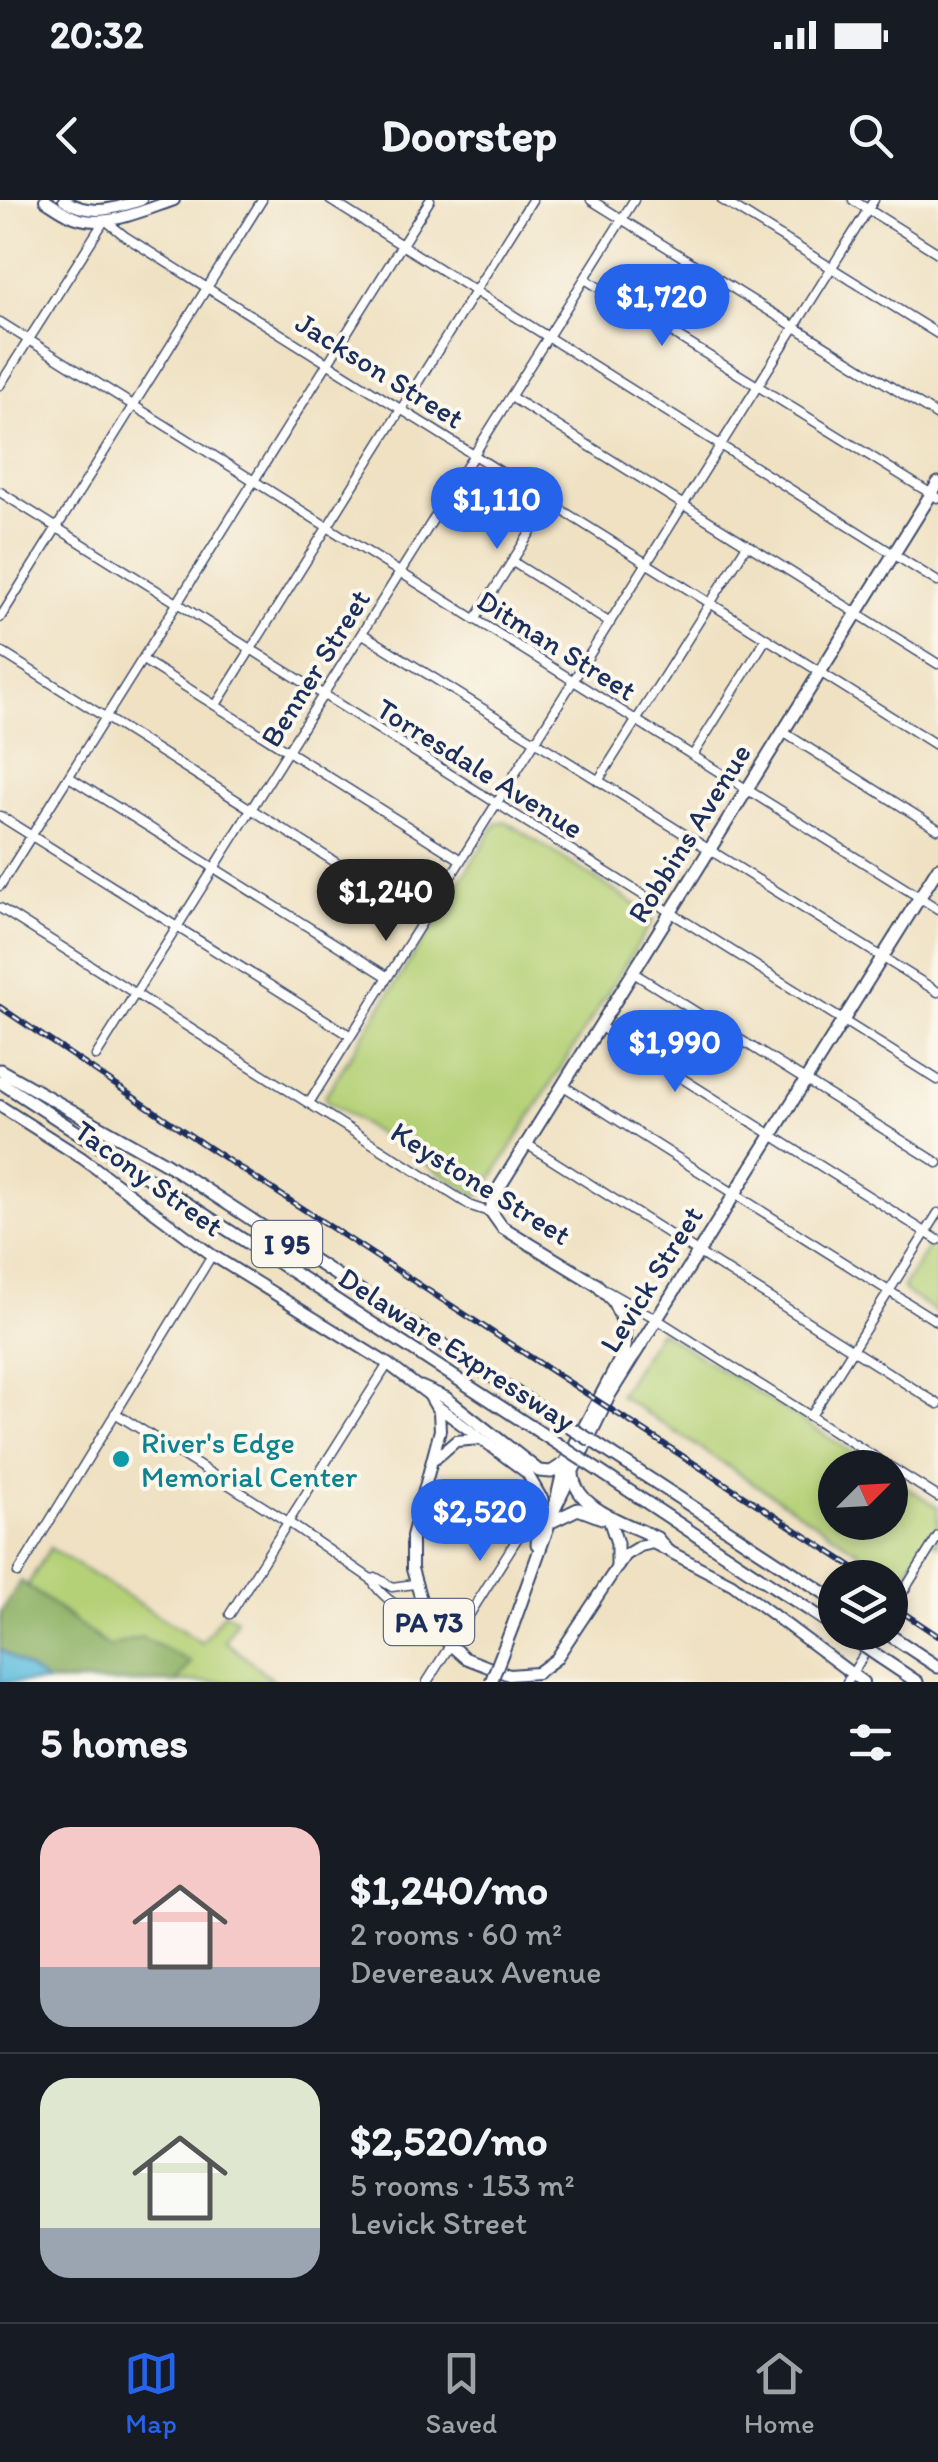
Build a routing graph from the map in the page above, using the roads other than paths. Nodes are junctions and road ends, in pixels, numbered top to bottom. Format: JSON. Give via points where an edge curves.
{"nodes":[{"id":1,"x":45,"y":200,"type":"edge"},
{"id":2,"x":64,"y":200,"type":"edge"},
{"id":3,"x":141,"y":200,"type":"edge"},
{"id":4,"x":174,"y":200,"type":"edge"},
{"id":5,"x":262,"y":200,"type":"edge"},
{"id":6,"x":330,"y":200,"type":"edge"},
{"id":7,"x":430,"y":200,"type":"edge"},
{"id":8,"x":532,"y":200,"type":"edge"},
{"id":9,"x":591,"y":200,"type":"edge"},
{"id":10,"x":634,"y":200,"type":"edge"},
{"id":11,"x":722,"y":200,"type":"edge"},
{"id":12,"x":853,"y":200,"type":"edge"},
{"id":13,"x":874,"y":200,"type":"edge"},
{"id":14,"x":114,"y":204,"type":"edge"},
{"id":15,"x":868,"y":210,"type":"junction"},
{"id":16,"x":105,"y":220,"type":"junction"},
{"id":17,"x":622,"y":220,"type":"junction"},
{"id":18,"x":401,"y":246,"type":"junction"},
{"id":19,"x":938,"y":253,"type":"edge"},
{"id":20,"x":832,"y":267,"type":"junction"},
{"id":21,"x":585,"y":279,"type":"junction"},
{"id":22,"x":207,"y":288,"type":"junction"},
{"id":23,"x":475,"y":292,"type":"junction"},
{"id":24,"x":0,"y":322,"type":"edge"},
{"id":25,"x":794,"y":328,"type":"junction"},
{"id":26,"x":938,"y":334,"type":"edge"},
{"id":27,"x":548,"y":338,"type":"junction"},
{"id":28,"x":28,"y":340,"type":"junction"},
{"id":29,"x":327,"y":364,"type":"junction"},
{"id":30,"x":0,"y":386,"type":"edge"},
{"id":31,"x":758,"y":387,"type":"junction"},
{"id":32,"x":511,"y":397,"type":"junction"},
{"id":33,"x":133,"y":406,"type":"junction"},
{"id":34,"x":401,"y":410,"type":"junction"},
{"id":35,"x":938,"y":416,"type":"edge"},
{"id":36,"x":720,"y":446,"type":"junction"},
{"id":37,"x":474,"y":456,"type":"junction"},
{"id":38,"x":254,"y":481,"type":"junction"},
{"id":39,"x":0,"y":492,"type":"edge"},
{"id":40,"x":936,"y":492,"type":"edge"},
{"id":41,"x":549,"y":503,"type":"junction"},
{"id":42,"x":684,"y":505,"type":"junction"},
{"id":43,"x":57,"y":528,"type":"junction"},
{"id":44,"x":327,"y":528,"type":"junction"},
{"id":45,"x":746,"y":545,"type":"junction"},
{"id":46,"x":894,"y":554,"type":"junction"},
{"id":47,"x":512,"y":562,"type":"junction"},
{"id":48,"x":647,"y":564,"type":"junction"},
{"id":49,"x":400,"y":574,"type":"junction"},
{"id":50,"x":938,"y":582,"type":"edge"},
{"id":51,"x":178,"y":602,"type":"junction"},
{"id":52,"x":710,"y":604,"type":"junction"},
{"id":53,"x":858,"y":613,"type":"junction"},
{"id":54,"x":0,"y":618,"type":"edge"},
{"id":55,"x":475,"y":620,"type":"junction"},
{"id":56,"x":610,"y":623,"type":"junction"},
{"id":57,"x":364,"y":634,"type":"junction"},
{"id":58,"x":766,"y":639,"type":"junction"},
{"id":59,"x":252,"y":649,"type":"junction"},
{"id":60,"x":0,"y":651,"type":"edge"},
{"id":61,"x":143,"y":660,"type":"junction"},
{"id":62,"x":938,"y":664,"type":"edge"},
{"id":63,"x":819,"y":672,"type":"junction"},
{"id":64,"x":573,"y":682,"type":"junction"},
{"id":65,"x":324,"y":696,"type":"junction"},
{"id":66,"x":216,"y":704,"type":"junction"},
{"id":67,"x":106,"y":717,"type":"junction"},
{"id":68,"x":636,"y":721,"type":"junction"},
{"id":69,"x":783,"y":732,"type":"junction"},
{"id":70,"x":536,"y":741,"type":"junction"},
{"id":71,"x":938,"y":746,"type":"edge"},
{"id":72,"x":289,"y":752,"type":"junction"},
{"id":73,"x":693,"y":755,"type":"junction"},
{"id":74,"x":69,"y":777,"type":"junction"},
{"id":75,"x":598,"y":781,"type":"junction"},
{"id":76,"x":746,"y":789,"type":"junction"},
{"id":77,"x":496,"y":804,"type":"junction"},
{"id":78,"x":252,"y":810,"type":"junction"},
{"id":79,"x":0,"y":816,"type":"edge"},
{"id":80,"x":938,"y":828,"type":"edge"},
{"id":81,"x":31,"y":835,"type":"junction"},
{"id":82,"x":708,"y":849,"type":"junction"},
{"id":83,"x":461,"y":860,"type":"junction"},
{"id":84,"x":216,"y":868,"type":"junction"},
{"id":85,"x":938,"y":868,"type":"edge"},
{"id":86,"x":0,"y":886,"type":"edge"},
{"id":87,"x":920,"y":898,"type":"junction"},
{"id":88,"x":0,"y":908,"type":"edge"},
{"id":89,"x":938,"y":909,"type":"edge"},
{"id":90,"x":669,"y":913,"type":"junction"},
{"id":91,"x":424,"y":918,"type":"junction"},
{"id":92,"x":179,"y":928,"type":"junction"},
{"id":93,"x":882,"y":956,"type":"junction"},
{"id":94,"x":632,"y":972,"type":"junction"},
{"id":95,"x":388,"y":977,"type":"junction"},
{"id":96,"x":938,"y":992,"type":"edge"},
{"id":97,"x":135,"y":994,"type":"junction"},
{"id":98,"x":842,"y":1020,"type":"junction"},
{"id":99,"x":599,"y":1026,"type":"junction"},
{"id":100,"x":351,"y":1036,"type":"junction"},
{"id":101,"x":96,"y":1056,"type":"dead end"},
{"id":102,"x":0,"y":1070,"type":"edge"},
{"id":103,"x":806,"y":1079,"type":"junction"},
{"id":104,"x":938,"y":1080,"type":"edge"},
{"id":105,"x":0,"y":1082,"type":"edge"},
{"id":106,"x":562,"y":1084,"type":"junction"},
{"id":107,"x":309,"y":1103,"type":"junction"},
{"id":108,"x":0,"y":1106,"type":"edge"},
{"id":109,"x":771,"y":1133,"type":"junction"},
{"id":110,"x":524,"y":1143,"type":"junction"},
{"id":111,"x":938,"y":1163,"type":"edge"},
{"id":112,"x":734,"y":1192,"type":"junction"},
{"id":113,"x":492,"y":1213,"type":"junction"},
{"id":114,"x":938,"y":1213,"type":"edge"},
{"id":115,"x":926,"y":1232,"type":"junction"},
{"id":116,"x":938,"y":1240,"type":"edge"},
{"id":117,"x":698,"y":1252,"type":"junction"},
{"id":118,"x":212,"y":1256,"type":"junction"},
{"id":119,"x":596,"y":1285,"type":"junction"},
{"id":120,"x":889,"y":1291,"type":"junction"},
{"id":121,"x":656,"y":1318,"type":"junction"},
{"id":122,"x":938,"y":1322,"type":"edge"},
{"id":123,"x":852,"y":1351,"type":"junction"},
{"id":124,"x":388,"y":1364,"type":"junction"},
{"id":125,"x":421,"y":1386,"type":"junction"},
{"id":126,"x":938,"y":1404,"type":"edge"},
{"id":127,"x":436,"y":1406,"type":"junction"},
{"id":128,"x":115,"y":1413,"type":"junction"},
{"id":129,"x":811,"y":1416,"type":"junction"},
{"id":130,"x":482,"y":1439,"type":"junction"},
{"id":131,"x":433,"y":1461,"type":"junction"},
{"id":132,"x":574,"y":1464,"type":"junction"},
{"id":133,"x":938,"y":1497,"type":"edge"},
{"id":134,"x":542,"y":1499,"type":"junction"},
{"id":135,"x":553,"y":1516,"type":"junction"},
{"id":136,"x":288,"y":1522,"type":"junction"},
{"id":137,"x":610,"y":1522,"type":"junction"},
{"id":138,"x":938,"y":1536,"type":"edge"},
{"id":139,"x":649,"y":1543,"type":"junction"},
{"id":140,"x":665,"y":1548,"type":"junction"},
{"id":141,"x":617,"y":1566,"type":"junction"},
{"id":142,"x":18,"y":1573,"type":"dead end"},
{"id":143,"x":531,"y":1578,"type":"junction"},
{"id":144,"x":371,"y":1579,"type":"junction"},
{"id":145,"x":414,"y":1584,"type":"junction"},
{"id":146,"x":908,"y":1584,"type":"edge"},
{"id":147,"x":818,"y":1589,"type":"edge"},
{"id":148,"x":230,"y":1614,"type":"dead end"},
{"id":149,"x":818,"y":1616,"type":"edge"},
{"id":150,"x":426,"y":1617,"type":"junction"},
{"id":151,"x":450,"y":1646,"type":"junction"},
{"id":152,"x":908,"y":1647,"type":"edge"},
{"id":153,"x":867,"y":1650,"type":"edge"},
{"id":154,"x":869,"y":1650,"type":"edge"},
{"id":155,"x":938,"y":1666,"type":"edge"},
{"id":156,"x":849,"y":1678,"type":"edge"},
{"id":157,"x":428,"y":1682,"type":"edge"},
{"id":158,"x":491,"y":1682,"type":"edge"},
{"id":159,"x":862,"y":1682,"type":"edge"},
{"id":160,"x":917,"y":1682,"type":"edge"}],
"edges":[{"from":1,"to":16,"type":"main road","via":[[75,218]]},
{"from":2,"to":14,"type":"main road","via":[[86,210]]},
{"from":3,"to":14,"type":"main road"},
{"from":4,"to":16,"type":"main road"},
{"from":5,"to":22,"type":"street"},
{"from":6,"to":18,"type":"street"},
{"from":7,"to":18,"type":"street"},
{"from":8,"to":23,"type":"street"},
{"from":9,"to":17,"type":"street"},
{"from":10,"to":17,"type":"street","name":"Benner Street"},
{"from":11,"to":20,"type":"street"},
{"from":12,"to":15,"type":"street"},
{"from":13,"to":15,"type":"street"},
{"from":14,"to":16,"type":"street"},
{"from":15,"to":19,"type":"street"},
{"from":15,"to":20,"type":"street"},
{"from":16,"to":22,"type":"street","name":"Jackson Street"},
{"from":16,"to":28,"type":"street"},
{"from":17,"to":21,"type":"street","name":"Benner Street"},
{"from":17,"to":25,"type":"street"},
{"from":18,"to":23,"type":"street"},
{"from":18,"to":29,"type":"street"},
{"from":20,"to":25,"type":"street"},
{"from":20,"to":26,"type":"street"},
{"from":21,"to":27,"type":"street","name":"Benner Street"},
{"from":21,"to":31,"type":"street"},
{"from":22,"to":29,"type":"street","name":"Jackson Street"},
{"from":22,"to":33,"type":"street"},
{"from":23,"to":27,"type":"street"},
{"from":23,"to":34,"type":"street"},
{"from":24,"to":28,"type":"street","name":"Ditman Street"},
{"from":25,"to":31,"type":"street"},
{"from":25,"to":35,"type":"street"},
{"from":27,"to":32,"type":"street","name":"Benner Street"},
{"from":27,"to":36,"type":"street"},
{"from":28,"to":30,"type":"street"},
{"from":28,"to":33,"type":"street","name":"Ditman Street"},
{"from":29,"to":34,"type":"street","name":"Jackson Street"},
{"from":29,"to":38,"type":"street"},
{"from":31,"to":36,"type":"street"},
{"from":31,"to":40,"type":"street"},
{"from":32,"to":37,"type":"street","name":"Benner Street"},
{"from":32,"to":42,"type":"street"},
{"from":33,"to":38,"type":"street","name":"Ditman Street"},
{"from":33,"to":43,"type":"street"},
{"from":34,"to":37,"type":"street","name":"Jackson Street"},
{"from":34,"to":44,"type":"street"},
{"from":36,"to":42,"type":"street"},
{"from":36,"to":46,"type":"street"},
{"from":37,"to":41,"type":"street","name":"Jackson Street"},
{"from":37,"to":49,"type":"street","name":"Benner Street"},
{"from":38,"to":44,"type":"street","name":"Ditman Street"},
{"from":38,"to":51,"type":"street"},
{"from":39,"to":43,"type":"street","name":"Torresdale Avenue"},
{"from":40,"to":46,"type":"highway","name":"Robbins Avenue"},
{"from":41,"to":47,"type":"street"},
{"from":41,"to":48,"type":"street","name":"Jackson Street"},
{"from":42,"to":45,"type":"street"},
{"from":42,"to":48,"type":"street"},
{"from":43,"to":51,"type":"street","name":"Torresdale Avenue"},
{"from":43,"to":54,"type":"street"},
{"from":44,"to":49,"type":"street","name":"Ditman Street"},
{"from":44,"to":59,"type":"street"},
{"from":45,"to":52,"type":"street"},
{"from":45,"to":53,"type":"street"},
{"from":46,"to":50,"type":"street"},
{"from":46,"to":53,"type":"highway","name":"Robbins Avenue"},
{"from":47,"to":55,"type":"street"},
{"from":47,"to":56,"type":"street"},
{"from":48,"to":52,"type":"street","name":"Jackson Street"},
{"from":48,"to":56,"type":"street"},
{"from":49,"to":55,"type":"street","name":"Ditman Street"},
{"from":49,"to":57,"type":"street","name":"Benner Street"},
{"from":51,"to":59,"type":"street","name":"Torresdale Avenue"},
{"from":51,"to":61,"type":"street"},
{"from":52,"to":58,"type":"street","name":"Jackson Street"},
{"from":52,"to":68,"type":"street"},
{"from":53,"to":62,"type":"street"},
{"from":53,"to":63,"type":"highway","name":"Robbins Avenue"},
{"from":55,"to":64,"type":"street","name":"Ditman Street"},
{"from":56,"to":64,"type":"street"},
{"from":57,"to":65,"type":"street","name":"Benner Street"},
{"from":57,"to":70,"type":"street"},
{"from":58,"to":63,"type":"street","name":"Jackson Street"},
{"from":58,"to":73,"type":"street"},
{"from":59,"to":65,"type":"street","name":"Torresdale Avenue"},
{"from":59,"to":66,"type":"street"},
{"from":60,"to":67,"type":"street"},
{"from":61,"to":66,"type":"street"},
{"from":61,"to":67,"type":"street"},
{"from":63,"to":69,"type":"highway","name":"Robbins Avenue"},
{"from":63,"to":71,"type":"street","name":"Jackson Street"},
{"from":64,"to":68,"type":"street","name":"Ditman Street"},
{"from":64,"to":70,"type":"street"},
{"from":65,"to":72,"type":"street","name":"Benner Street"},
{"from":65,"to":77,"type":"street","name":"Torresdale Avenue"},
{"from":66,"to":72,"type":"street"},
{"from":67,"to":74,"type":"street"},
{"from":67,"to":78,"type":"street"},
{"from":68,"to":73,"type":"street","name":"Ditman Street"},
{"from":68,"to":75,"type":"street"},
{"from":69,"to":76,"type":"highway","name":"Robbins Avenue"},
{"from":69,"to":80,"type":"street"},
{"from":70,"to":75,"type":"street"},
{"from":70,"to":77,"type":"street"},
{"from":72,"to":78,"type":"street","name":"Benner Street"},
{"from":72,"to":83,"type":"street"},
{"from":73,"to":76,"type":"street","name":"Ditman Street"},
{"from":74,"to":81,"type":"street"},
{"from":74,"to":84,"type":"street"},
{"from":75,"to":82,"type":"street"},
{"from":76,"to":82,"type":"highway","name":"Robbins Avenue"},
{"from":76,"to":87,"type":"street","name":"Ditman Street"},
{"from":77,"to":83,"type":"street"},
{"from":77,"to":90,"type":"street","name":"Torresdale Avenue"},
{"from":78,"to":84,"type":"street","name":"Benner Street"},
{"from":78,"to":91,"type":"street"},
{"from":79,"to":81,"type":"street"},
{"from":81,"to":86,"type":"street"},
{"from":81,"to":92,"type":"street"},
{"from":82,"to":90,"type":"highway","name":"Robbins Avenue"},
{"from":82,"to":93,"type":"street"},
{"from":83,"to":91,"type":"street"},
{"from":84,"to":92,"type":"street","name":"Benner Street"},
{"from":84,"to":95,"type":"street"},
{"from":85,"to":87,"type":"highway","name":"Levick Street"},
{"from":87,"to":89,"type":"street","name":"Ditman Street"},
{"from":87,"to":93,"type":"highway","name":"Levick Street"},
{"from":88,"to":97,"type":"street","name":"Keystone Street"},
{"from":90,"to":94,"type":"highway","name":"Robbins Avenue"},
{"from":90,"to":98,"type":"street","name":"Torresdale Avenue"},
{"from":91,"to":95,"type":"street"},
{"from":92,"to":97,"type":"street","name":"Benner Street"},
{"from":92,"to":100,"type":"street"},
{"from":93,"to":96,"type":"street"},
{"from":93,"to":98,"type":"highway","name":"Levick Street"},
{"from":94,"to":99,"type":"highway","name":"Robbins Avenue"},
{"from":94,"to":103,"type":"street"},
{"from":95,"to":100,"type":"street"},
{"from":97,"to":101,"type":"street","name":"Benner Street"},
{"from":97,"to":107,"type":"street","name":"Keystone Street"},
{"from":98,"to":103,"type":"highway","name":"Levick Street"},
{"from":98,"to":104,"type":"street","name":"Torresdale Avenue"},
{"from":99,"to":106,"type":"highway","name":"Robbins Avenue"},
{"from":99,"to":109,"type":"street"},
{"from":100,"to":107,"type":"street"},
{"from":102,"to":147,"type":"highway","name":"Delaware Expressway","number":"I 95","bridge":true,"via":[[165,1163]]},
{"from":103,"to":109,"type":"highway","name":"Levick Street"},
{"from":103,"to":111,"type":"street"},
{"from":105,"to":132,"type":"highway","name":"Delaware Expressway","number":"I 95","bridge":true,"via":[[562,1446]]},
{"from":106,"to":110,"type":"highway","name":"Robbins Avenue"},
{"from":106,"to":112,"type":"street"},
{"from":107,"to":113,"type":"street","name":"Keystone Street"},
{"from":108,"to":118,"type":"main road","name":"Tacony Street"},
{"from":109,"to":112,"type":"highway","name":"Levick Street"},
{"from":109,"to":115,"type":"street"},
{"from":110,"to":113,"type":"highway","name":"Robbins Avenue","via":[[497,1188]]},
{"from":110,"to":117,"type":"street"},
{"from":112,"to":117,"type":"highway","name":"Levick Street"},
{"from":112,"to":120,"type":"street"},
{"from":113,"to":119,"type":"highway","name":"Keystone Street","via":[[502,1228]]},
{"from":114,"to":115,"type":"street"},
{"from":115,"to":116,"type":"street"},
{"from":115,"to":120,"type":"street"},
{"from":117,"to":121,"type":"highway","name":"Levick Street"},
{"from":117,"to":123,"type":"street"},
{"from":118,"to":124,"type":"main road","name":"Tacony Street"},
{"from":118,"to":128,"type":"street"},
{"from":119,"to":121,"type":"street","name":"Keystone Street"},
{"from":119,"to":132,"type":"highway","name":"Levick Street","via":[[619,1310],[626,1344]]},
{"from":120,"to":122,"type":"street"},
{"from":120,"to":123,"type":"street"},
{"from":121,"to":129,"type":"street","name":"Keystone Street"},
{"from":121,"to":132,"type":"highway","name":"Levick Street"},
{"from":123,"to":126,"type":"street"},
{"from":123,"to":129,"type":"street"},
{"from":124,"to":125,"type":"main road","name":"Tacony Street"},
{"from":124,"to":136,"type":"street"},
{"from":125,"to":127,"type":"main road","name":"Tacony Street"},
{"from":125,"to":132,"type":"highway","via":[[539,1471]]},
{"from":127,"to":130,"type":"main road","name":"Tacony Street"},
{"from":127,"to":131,"type":"main road","via":[[440,1430]]},
{"from":128,"to":136,"type":"street"},
{"from":128,"to":142,"type":"street"},
{"from":129,"to":133,"type":"street","name":"Keystone Street"},
{"from":130,"to":131,"type":"main road","via":[[456,1441]]},
{"from":130,"to":134,"type":"main road","name":"Tacony Street","via":[[527,1473]]},
{"from":131,"to":145,"type":"main road","number":"PA 73","via":[[412,1536]]},
{"from":132,"to":135,"type":"highway","name":"Levick Street"},
{"from":132,"to":140,"type":"highway","via":[[573,1484],[582,1498]]},
{"from":132,"to":149,"type":"highway","name":"Delaware Expressway","number":"I 95"},
{"from":134,"to":143,"type":"highway","number":"PA 73"},
{"from":134,"to":151,"type":"street"},
{"from":135,"to":137,"type":"highway","via":[[578,1509]]},
{"from":135,"to":143,"type":"highway","number":"PA 73"},
{"from":136,"to":144,"type":"street"},
{"from":136,"to":148,"type":"street"},
{"from":137,"to":139,"type":"highway"},
{"from":137,"to":141,"type":"highway"},
{"from":138,"to":146,"type":"street"},
{"from":139,"to":140,"type":"main road"},
{"from":139,"to":141,"type":"main road","number":"PA 73"},
{"from":140,"to":156,"type":"main road","via":[[763,1606]]},
{"from":141,"to":151,"type":"main road","number":"PA 73","via":[[561,1652],[537,1673],[499,1673]]},
{"from":143,"to":158,"type":"highway","number":"PA 73","bridge":true},
{"from":144,"to":145,"type":"street","via":[[392,1587]]},
{"from":144,"to":150,"type":"street","via":[[416,1617]]},
{"from":145,"to":150,"type":"main road","number":"PA 73"},
{"from":150,"to":151,"type":"main road","number":"PA 73"},
{"from":151,"to":157,"type":"street"},
{"from":152,"to":155,"type":"highway"},
{"from":153,"to":156,"type":"street"},
{"from":154,"to":160,"type":"highway","bridge":true},
{"from":156,"to":159,"type":"main road"}]}
